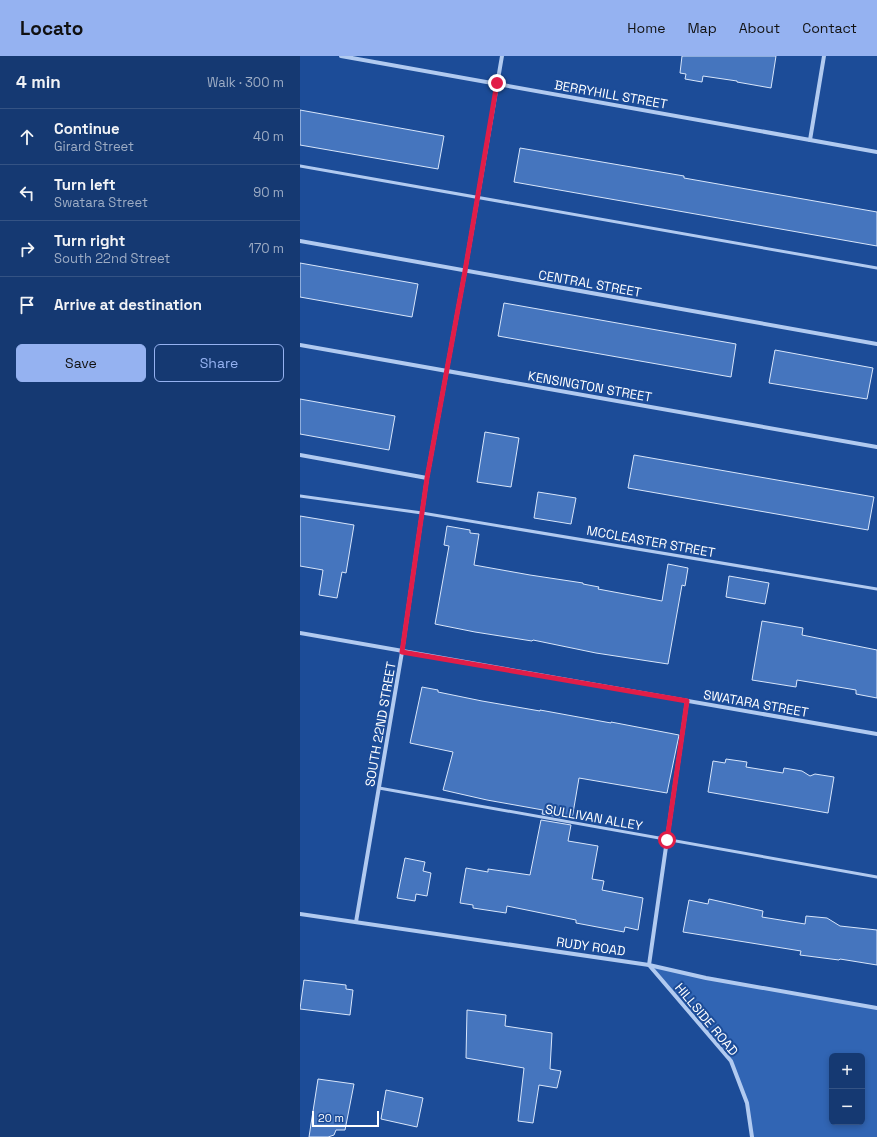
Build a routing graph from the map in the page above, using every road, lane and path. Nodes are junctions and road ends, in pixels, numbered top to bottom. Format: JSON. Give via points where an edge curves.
{"nodes":[{"id":1,"x":341,"y":56,"type":"edge"},
{"id":2,"x":502,"y":56,"type":"edge"},
{"id":3,"x":824,"y":56,"type":"edge"},
{"id":4,"x":497,"y":83,"type":"junction"},
{"id":5,"x":810,"y":140,"type":"junction"},
{"id":6,"x":877,"y":152,"type":"edge"},
{"id":7,"x":300,"y":166,"type":"edge"},
{"id":8,"x":478,"y":197,"type":"junction"},
{"id":9,"x":300,"y":241,"type":"edge"},
{"id":10,"x":877,"y":268,"type":"edge"},
{"id":11,"x":465,"y":271,"type":"junction"},
{"id":12,"x":877,"y":344,"type":"edge"},
{"id":13,"x":300,"y":345,"type":"edge"},
{"id":14,"x":447,"y":371,"type":"junction"},
{"id":15,"x":877,"y":447,"type":"edge"},
{"id":16,"x":300,"y":455,"type":"edge"},
{"id":17,"x":427,"y":478,"type":"junction"},
{"id":18,"x":300,"y":496,"type":"edge"},
{"id":19,"x":422,"y":513,"type":"junction"},
{"id":20,"x":877,"y":589,"type":"edge"},
{"id":21,"x":300,"y":633,"type":"edge"},
{"id":22,"x":402,"y":652,"type":"junction"},
{"id":23,"x":687,"y":701,"type":"junction"},
{"id":24,"x":877,"y":734,"type":"edge"},
{"id":25,"x":379,"y":788,"type":"junction"},
{"id":26,"x":667,"y":840,"type":"junction"},
{"id":27,"x":877,"y":877,"type":"edge"},
{"id":28,"x":300,"y":914,"type":"edge"},
{"id":29,"x":356,"y":922,"type":"junction"},
{"id":30,"x":649,"y":965,"type":"junction"},
{"id":31,"x":877,"y":1008,"type":"edge"},
{"id":32,"x":752,"y":1137,"type":"edge"}],
"edges":[{"from":1,"to":4,"type":"street","name":"BERRYHILL STREET"},
{"from":2,"to":4,"type":"street","name":"SOUTH 22ND STREET"},
{"from":3,"to":5,"type":"street"},
{"from":4,"to":5,"type":"street","name":"BERRYHILL STREET"},
{"from":4,"to":8,"type":"street","name":"SOUTH 22ND STREET"},
{"from":5,"to":6,"type":"street","name":"BERRYHILL STREET"},
{"from":7,"to":8,"type":"lane"},
{"from":8,"to":10,"type":"lane"},
{"from":8,"to":11,"type":"street","name":"SOUTH 22ND STREET"},
{"from":9,"to":11,"type":"street","name":"CENTRAL STREET"},
{"from":11,"to":12,"type":"street","name":"CENTRAL STREET"},
{"from":11,"to":14,"type":"street","name":"SOUTH 22ND STREET"},
{"from":13,"to":14,"type":"street","name":"KENSINGTON STREET"},
{"from":14,"to":15,"type":"street","name":"KENSINGTON STREET"},
{"from":14,"to":17,"type":"street","name":"SOUTH 22ND STREET"},
{"from":16,"to":17,"type":"street"},
{"from":17,"to":19,"type":"street","name":"SOUTH 22ND STREET"},
{"from":18,"to":19,"type":"lane","name":"MCCLEASTER STREET"},
{"from":19,"to":20,"type":"lane","name":"MCCLEASTER STREET"},
{"from":19,"to":22,"type":"street","name":"SOUTH 22ND STREET"},
{"from":21,"to":22,"type":"street","name":"SWATARA STREET"},
{"from":22,"to":23,"type":"street","name":"SWATARA STREET"},
{"from":22,"to":25,"type":"street","name":"SOUTH 22ND STREET"},
{"from":23,"to":24,"type":"street","name":"SWATARA STREET"},
{"from":23,"to":26,"type":"street"},
{"from":25,"to":26,"type":"lane","name":"SULLIVAN ALLEY"},
{"from":25,"to":29,"type":"street","name":"SOUTH 22ND STREET"},
{"from":26,"to":27,"type":"lane","name":"SULLIVAN ALLEY"},
{"from":26,"to":30,"type":"street"},
{"from":28,"to":29,"type":"street","name":"RUDY ROAD"},
{"from":29,"to":30,"type":"street","name":"RUDY ROAD"},
{"from":30,"to":31,"type":"street","name":"RUDY ROAD","via":[[706,978]]},
{"from":30,"to":32,"type":"street","name":"HILLSIDE ROAD","via":[[732,1061],[747,1103]]}]}
